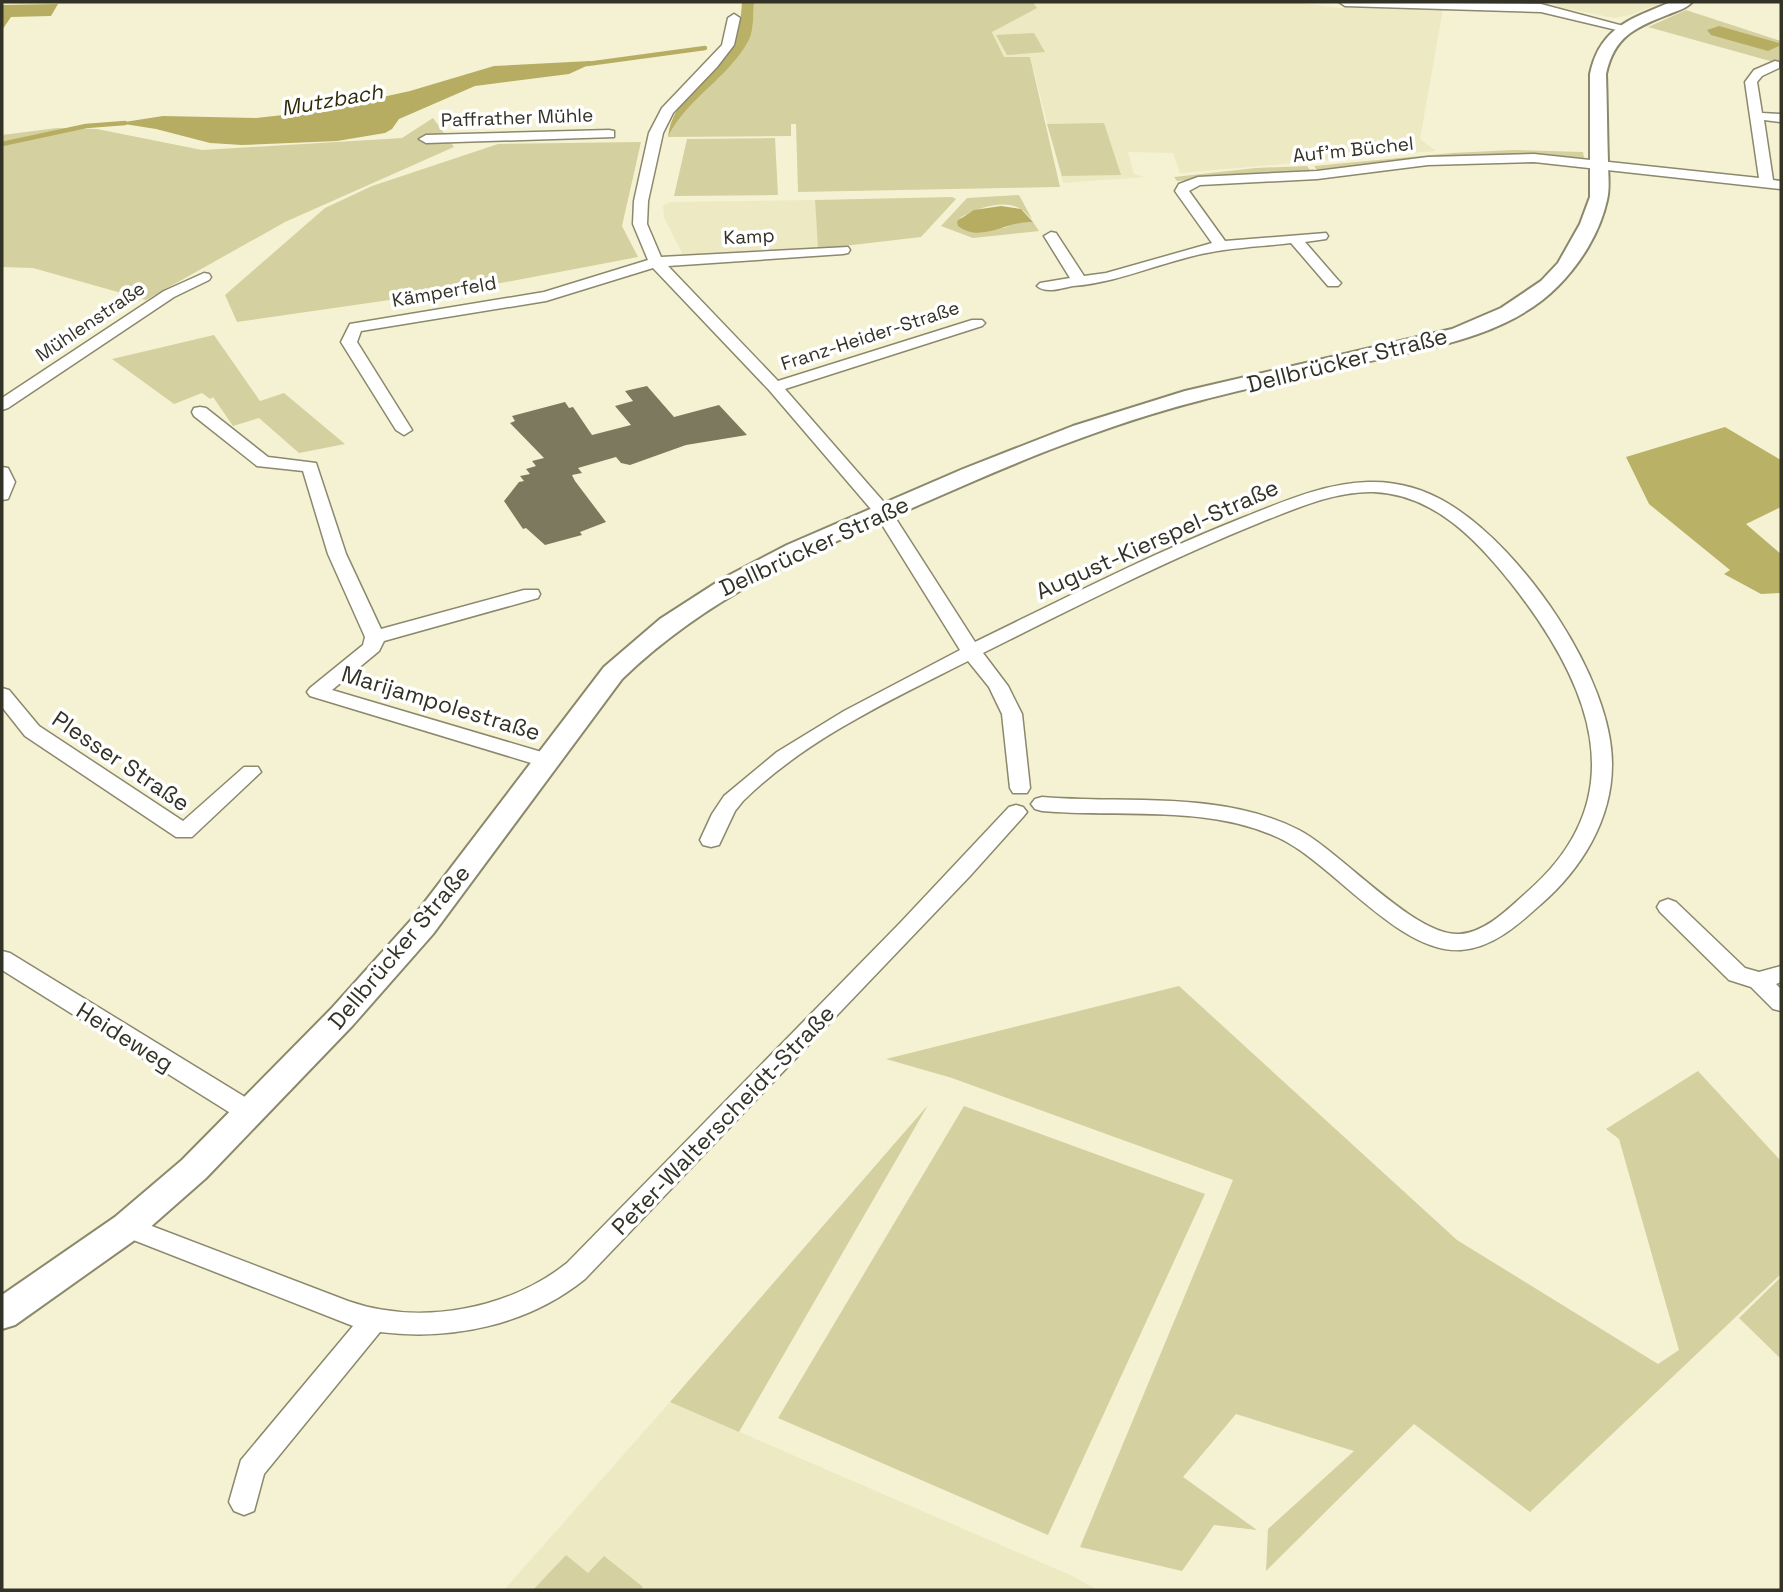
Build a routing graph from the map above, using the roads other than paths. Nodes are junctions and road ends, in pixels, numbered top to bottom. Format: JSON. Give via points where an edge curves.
{"nodes":[{"id":1,"x":1345,"y":2,"type":"edge"},
{"id":2,"x":1684,"y":2,"type":"edge"},
{"id":3,"x":1541,"y":5,"type":"edge"},
{"id":4,"x":734,"y":18,"type":"dead end"},
{"id":5,"x":1625,"y":28,"type":"junction"},
{"id":6,"x":1775,"y":65,"type":"dead end"},
{"id":7,"x":1757,"y":116,"type":"junction"},
{"id":8,"x":1781,"y":118,"type":"edge"},
{"id":9,"x":610,"y":134,"type":"dead end"},
{"id":10,"x":426,"y":139,"type":"dead end"},
{"id":11,"x":1600,"y":164,"type":"junction"},
{"id":12,"x":1774,"y":184,"type":"edge"},
{"id":13,"x":1051,"y":236,"type":"dead end"},
{"id":14,"x":1321,"y":236,"type":"dead end"},
{"id":15,"x":1295,"y":239,"type":"junction"},
{"id":16,"x":1221,"y":246,"type":"junction"},
{"id":17,"x":844,"y":250,"type":"dead end"},
{"id":18,"x":656,"y":262,"type":"junction"},
{"id":19,"x":204,"y":277,"type":"dead end"},
{"id":20,"x":1080,"y":282,"type":"junction"},
{"id":21,"x":1333,"y":283,"type":"dead end"},
{"id":22,"x":1045,"y":286,"type":"dead end"},
{"id":23,"x":977,"y":323,"type":"dead end"},
{"id":24,"x":775,"y":387,"type":"junction"},
{"id":25,"x":2,"y":405,"type":"edge"},
{"id":26,"x":200,"y":412,"type":"dead end"},
{"id":27,"x":404,"y":430,"type":"dead end"},
{"id":28,"x":2,"y":472,"type":"edge"},
{"id":29,"x":2,"y":495,"type":"edge"},
{"id":30,"x":883,"y":512,"type":"junction"},
{"id":31,"x":531,"y":594,"type":"dead end"},
{"id":32,"x":375,"y":637,"type":"junction"},
{"id":33,"x":971,"y":651,"type":"junction"},
{"id":34,"x":2,"y":694,"type":"edge"},
{"id":35,"x":548,"y":761,"type":"junction"},
{"id":36,"x":251,"y":772,"type":"dead end"},
{"id":37,"x":1018,"y":800,"type":"junction"},
{"id":38,"x":711,"y":840,"type":"dead end"},
{"id":39,"x":1668,"y":907,"type":"dead end"},
{"id":40,"x":2,"y":960,"type":"edge"},
{"id":41,"x":1770,"y":978,"type":"edge"},
{"id":42,"x":1781,"y":1003,"type":"edge"},
{"id":43,"x":249,"y":1112,"type":"junction"},
{"id":44,"x":127,"y":1227,"type":"junction"},
{"id":45,"x":2,"y":1314,"type":"edge"},
{"id":46,"x":374,"y":1320,"type":"junction"},
{"id":47,"x":244,"y":1502,"type":"dead end"}],
"edges":[{"from":1,"to":3,"type":"street"},
{"from":2,"to":5,"type":"main road","name":"Dellbrücker Straße"},
{"from":3,"to":5,"type":"street"},
{"from":4,"to":18,"type":"street","name":"Franz-Heider-Straße","via":[[728,44],[667,111],[656,133],[640,224]]},
{"from":5,"to":11,"type":"main road","name":"Dellbrücker Straße","via":[[1600,54]]},
{"from":6,"to":7,"type":"street","via":[[1751,82]]},
{"from":7,"to":8,"type":"street"},
{"from":7,"to":12,"type":"street"},
{"from":9,"to":10,"type":"street","name":"Paffrather Mühle"},
{"from":11,"to":12,"type":"street"},
{"from":11,"to":16,"type":"street","name":"Auf'm Büchel","via":[[1534,158],[1428,161],[1189,184],[1182,191]]},
{"from":11,"to":30,"type":"main road","name":"Dellbrücker Straße","via":[[1594,216],[1576,252],[1541,294],[1517,309],[1459,333],[1098,424]]},
{"from":13,"to":20,"type":"street"},
{"from":14,"to":15,"type":"street"},
{"from":15,"to":16,"type":"street"},
{"from":15,"to":21,"type":"street"},
{"from":16,"to":20,"type":"street"},
{"from":17,"to":18,"type":"street","name":"Kamp"},
{"from":18,"to":24,"type":"street","name":"Franz-Heider-Straße"},
{"from":18,"to":27,"type":"street","name":"Kämperfeld","via":[[546,296],[355,327],[349,342]]},
{"from":19,"to":25,"type":"street","name":"Mühlenstraße","via":[[169,294]]},
{"from":20,"to":22,"type":"street"},
{"from":23,"to":24,"type":"street","name":"Franz-Heider-Straße"},
{"from":24,"to":30,"type":"street","name":"Franz-Heider-Straße"},
{"from":26,"to":32,"type":"street","name":"Marijampolestraße","via":[[263,462],[310,467],[337,554]]},
{"from":28,"to":29,"type":"street","via":[[6,482]]},
{"from":30,"to":33,"type":"street"},
{"from":30,"to":35,"type":"main road","name":"Dellbrücker Straße","via":[[776,558],[670,622],[612,673]]},
{"from":31,"to":32,"type":"street","name":"Marijampolestraße"},
{"from":32,"to":35,"type":"street","name":"Marijampolestraße","via":[[372,647],[317,692]]},
{"from":33,"to":37,"type":"street","via":[[998,686],[1012,714]]},
{"from":33,"to":37,"type":"street","name":"August-Kierspel-Straße","via":[[1251,520],[1337,491],[1396,489],[1430,499],[1466,523],[1499,556],[1556,628],[1589,694],[1603,764],[1588,829],[1577,852],[1549,887],[1497,928],[1475,940],[1449,943],[1420,933],[1320,852],[1269,825],[1227,814],[1042,804],[1028,813]]},
{"from":33,"to":38,"type":"street","name":"August-Kierspel-Straße","via":[[803,742],[726,807]]},
{"from":34,"to":36,"type":"street","name":"Plesser Straße","via":[[32,731],[184,832]]},
{"from":35,"to":43,"type":"main road","name":"Dellbrücker Straße","via":[[422,927]]},
{"from":37,"to":46,"type":"street","name":"Peter-Walterscheidt-Straße","via":[[905,933],[572,1276],[550,1292],[499,1311],[449,1322]]},
{"from":39,"to":41,"type":"street","via":[[1737,974]]},
{"from":40,"to":43,"type":"street","name":"Heideweg"},
{"from":41,"to":42,"type":"street"},
{"from":43,"to":44,"type":"main road","name":"Dellbrücker Straße","via":[[194,1169]]},
{"from":44,"to":45,"type":"main road","name":"Dellbrücker Straße"},
{"from":44,"to":46,"type":"street","name":"Peter-Walterscheidt-Straße","via":[[199,1258]]},
{"from":46,"to":47,"type":"street","via":[[251,1469]]}]}
